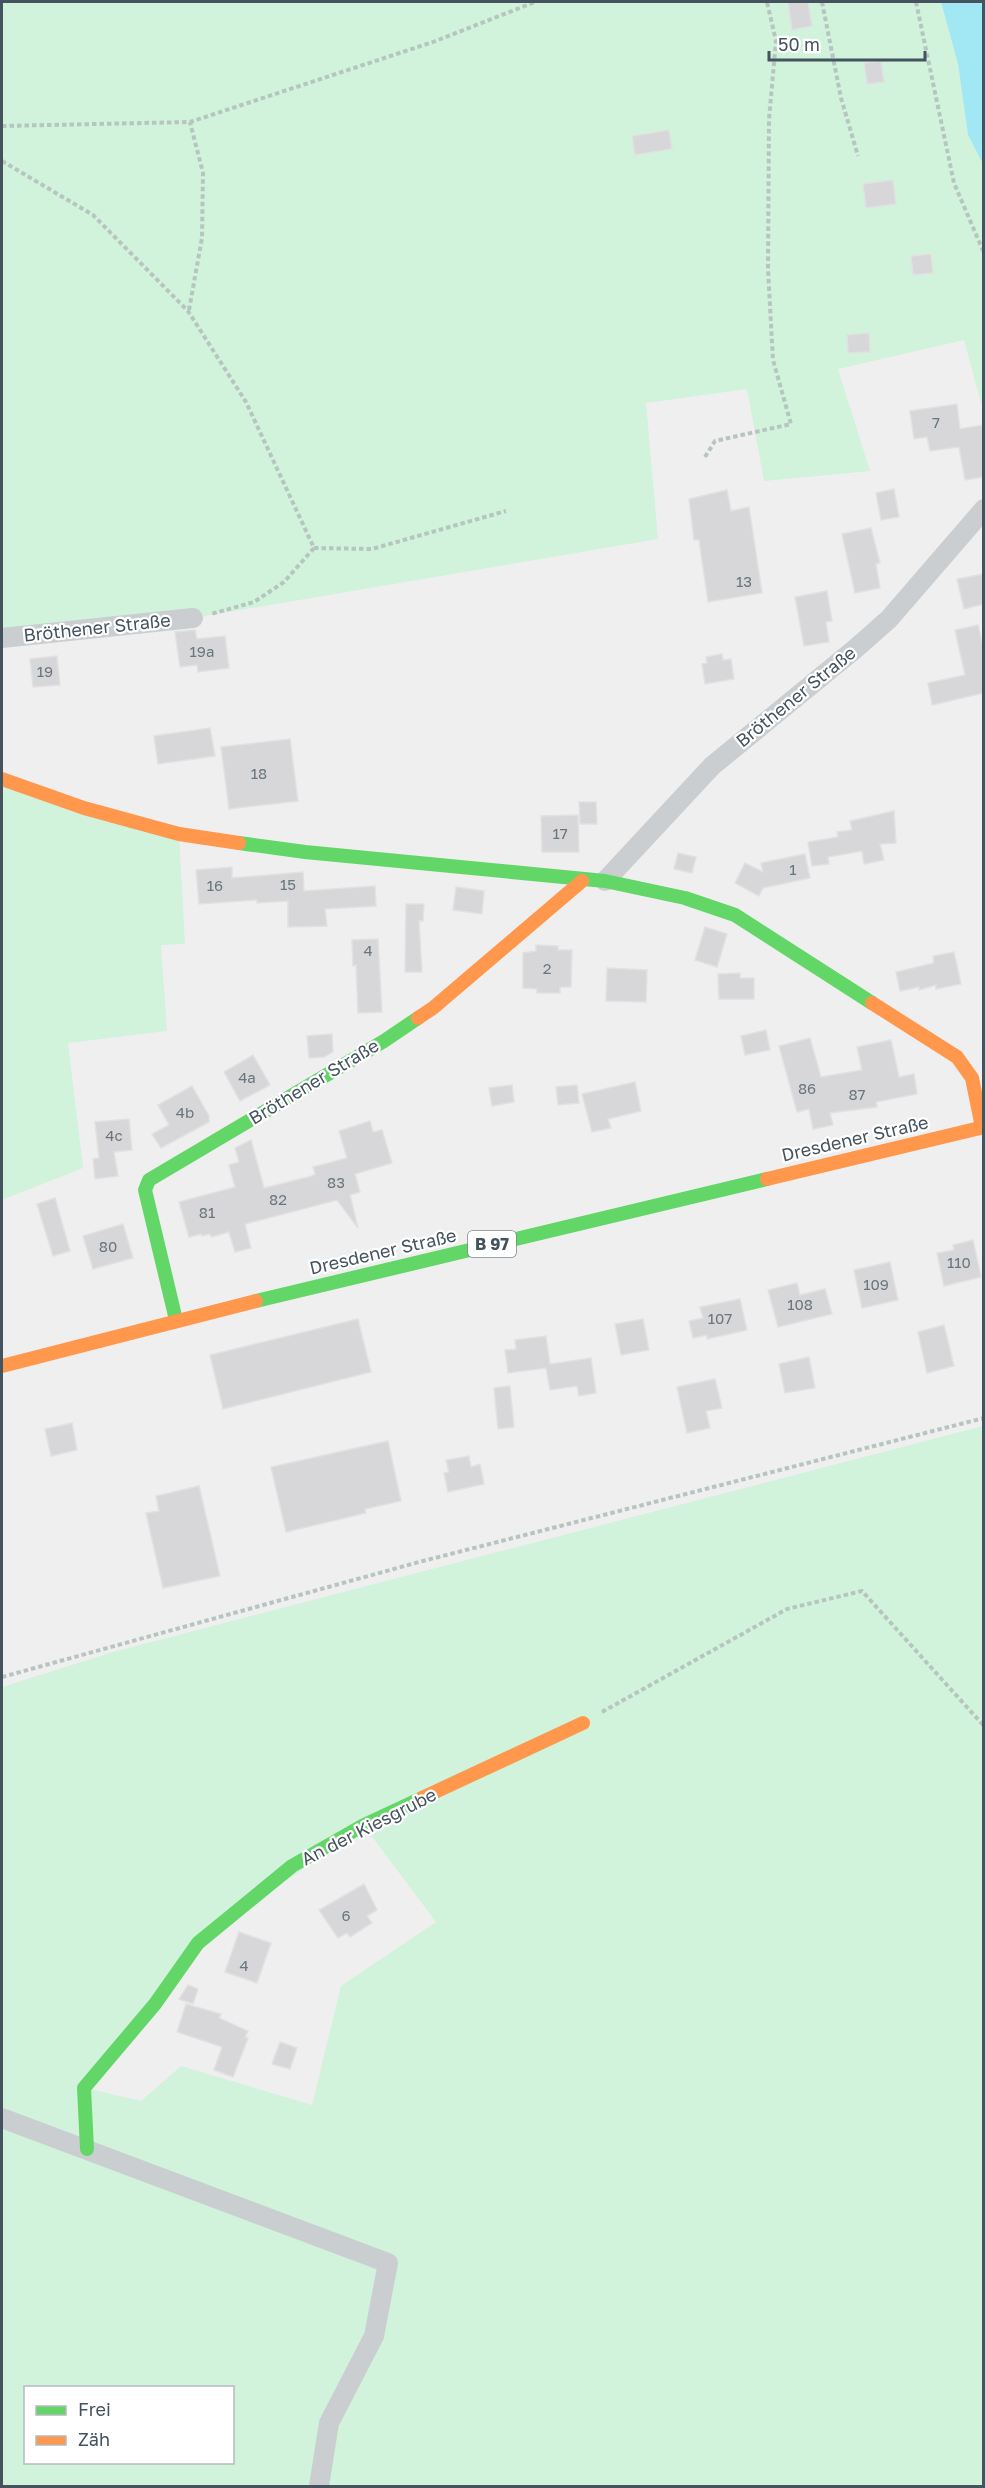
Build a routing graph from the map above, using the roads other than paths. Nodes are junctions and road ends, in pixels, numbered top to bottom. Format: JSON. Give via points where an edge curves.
{"nodes":[{"id":1,"x":984,"y":509,"type":"edge"},
{"id":2,"x":192,"y":618,"type":"road end"},
{"id":3,"x":2,"y":638,"type":"edge"},
{"id":4,"x":2,"y":779,"type":"edge"},
{"id":5,"x":582,"y":881,"type":"junction"},
{"id":6,"x":605,"y":881,"type":"junction"},
{"id":7,"x":983,"y":1127,"type":"edge"},
{"id":8,"x":176,"y":1320,"type":"junction"},
{"id":9,"x":2,"y":1366,"type":"edge"},
{"id":10,"x":583,"y":1723,"type":"road end"},
{"id":11,"x":2,"y":2118,"type":"edge"},
{"id":12,"x":87,"y":2149,"type":"junction"},
{"id":13,"x":319,"y":2487,"type":"edge"}],
"edges":[{"from":1,"to":6,"type":"street","name":"Bröthener Straße","via":[[889,619],[712,766]]},
{"from":2,"to":3,"type":"street","name":"Bröthener Straße"},
{"from":4,"to":5,"type":"street","via":[[84,808],[179,834],[327,855]]},
{"from":5,"to":6,"type":"street"},
{"from":5,"to":8,"type":"street","name":"Bröthener Straße","via":[[423,1014],[384,1041],[149,1180],[144,1190]]},
{"from":6,"to":7,"type":"street","via":[[686,898],[735,915],[957,1057],[972,1078]]},
{"from":7,"to":8,"type":"street","name":"Dresdener Straße","number":"B 97"},
{"from":8,"to":9,"type":"street","name":"Dresdener Straße","number":"B 97"},
{"from":10,"to":12,"type":"street","name":"An der Kiesgrube","via":[[364,1825],[292,1866],[198,1943],[155,2004],[84,2088]]},
{"from":11,"to":12,"type":"street"},
{"from":12,"to":13,"type":"street","via":[[388,2263],[374,2336],[329,2423]]}]}
